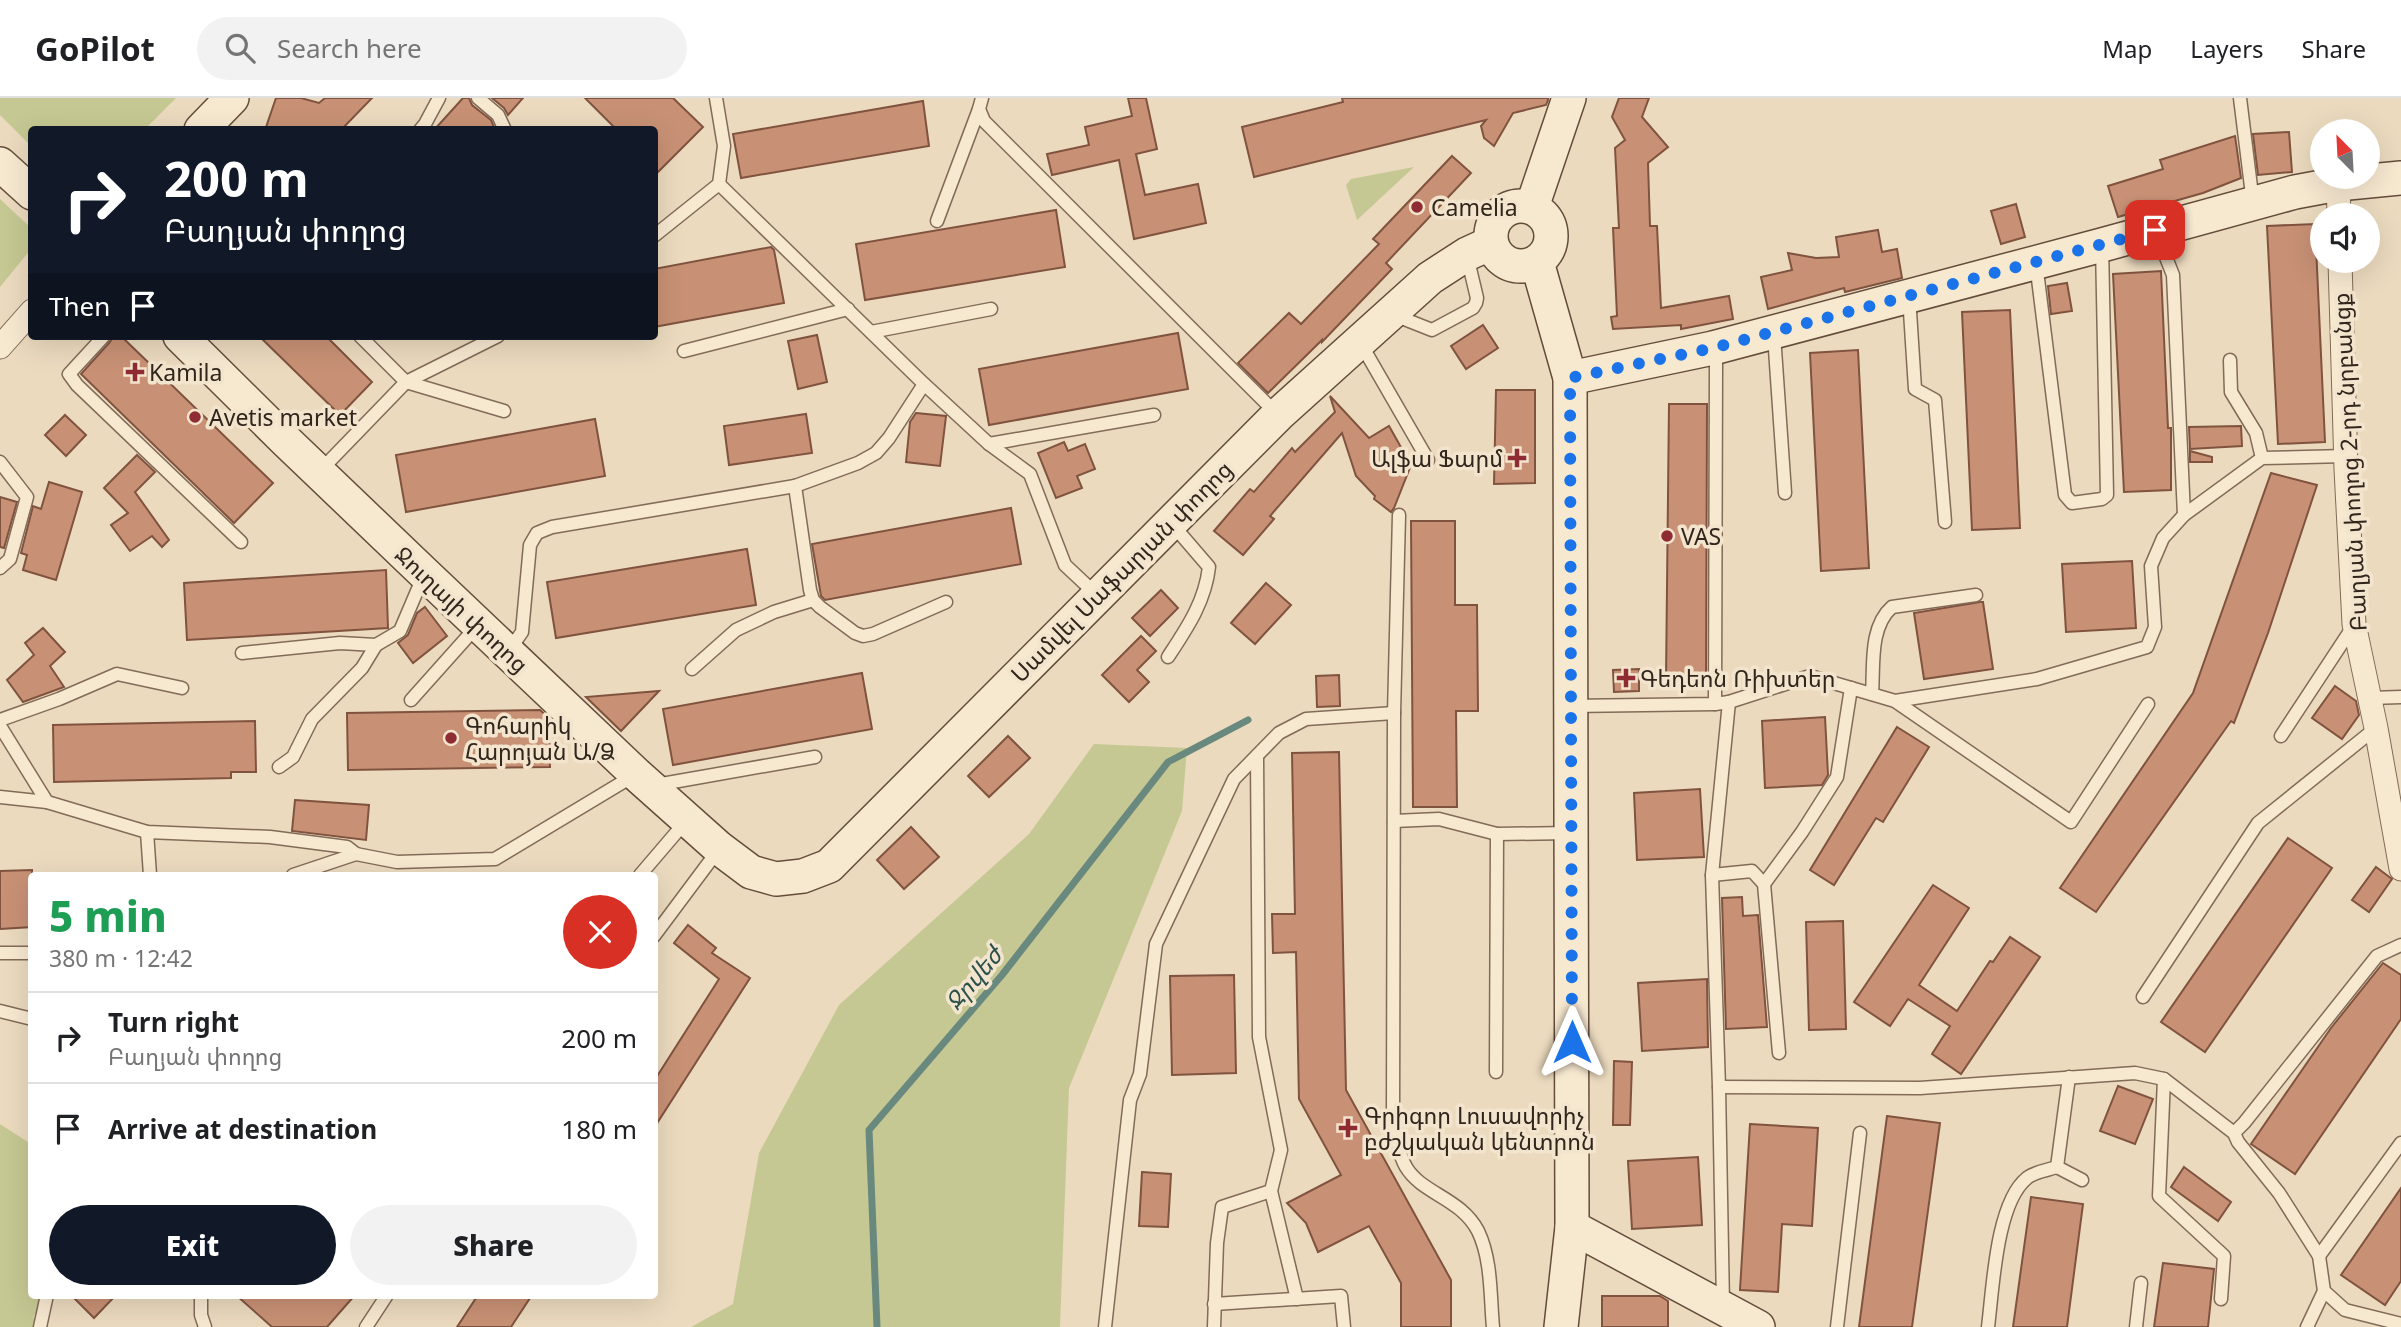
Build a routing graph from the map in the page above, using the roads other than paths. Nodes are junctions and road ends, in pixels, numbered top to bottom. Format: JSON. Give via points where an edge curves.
{"nodes":[{"id":1,"x":439,"y":98,"type":"edge"},
{"id":2,"x":478,"y":98,"type":"edge"},
{"id":3,"x":716,"y":98,"type":"edge"},
{"id":4,"x":1569,"y":98,"type":"edge"},
{"id":5,"x":2239,"y":98,"type":"edge"},
{"id":6,"x":980,"y":103,"type":"edge"},
{"id":7,"x":423,"y":126,"type":"edge"},
{"id":8,"x":503,"y":126,"type":"edge"},
{"id":9,"x":0,"y":164,"type":"edge"},
{"id":10,"x":2401,"y":178,"type":"edge"},
{"id":11,"x":719,"y":184,"type":"junction"},
{"id":12,"x":28,"y":189,"type":"edge"},
{"id":13,"x":2338,"y":199,"type":"edge"},
{"id":14,"x":2253,"y":203,"type":"junction"},
{"id":15,"x":1532,"y":207,"type":"junction"},
{"id":16,"x":937,"y":221,"type":"dead end"},
{"id":17,"x":2155,"y":230,"type":"junction"},
{"id":18,"x":658,"y":233,"type":"edge"},
{"id":19,"x":2102,"y":245,"type":"junction"},
{"id":20,"x":1479,"y":248,"type":"junction"},
{"id":21,"x":1537,"y":262,"type":"junction"},
{"id":22,"x":2036,"y":263,"type":"junction"},
{"id":23,"x":2340,"y":273,"type":"edge"},
{"id":24,"x":1909,"y":296,"type":"junction"},
{"id":25,"x":848,"y":309,"type":"junction"},
{"id":26,"x":991,"y":309,"type":"dead end"},
{"id":27,"x":1390,"y":313,"type":"junction"},
{"id":28,"x":28,"y":316,"type":"edge"},
{"id":29,"x":1774,"y":331,"type":"junction"},
{"id":30,"x":871,"y":332,"type":"junction"},
{"id":31,"x":100,"y":340,"type":"edge"},
{"id":32,"x":184,"y":340,"type":"edge"},
{"id":33,"x":364,"y":340,"type":"edge"},
{"id":34,"x":490,"y":340,"type":"edge"},
{"id":35,"x":1359,"y":341,"type":"junction"},
{"id":36,"x":0,"y":347,"type":"edge"},
{"id":37,"x":1713,"y":348,"type":"junction"},
{"id":38,"x":684,"y":351,"type":"dead end"},
{"id":39,"x":2230,"y":360,"type":"dead end"},
{"id":40,"x":1570,"y":378,"type":"junction"},
{"id":41,"x":406,"y":382,"type":"junction"},
{"id":42,"x":924,"y":384,"type":"junction"},
{"id":43,"x":504,"y":411,"type":"dead end"},
{"id":44,"x":1154,"y":415,"type":"dead end"},
{"id":45,"x":1278,"y":415,"type":"junction"},
{"id":46,"x":989,"y":444,"type":"junction"},
{"id":47,"x":2346,"y":456,"type":"junction"},
{"id":48,"x":2262,"y":458,"type":"junction"},
{"id":49,"x":1428,"y":460,"type":"dead end"},
{"id":50,"x":0,"y":462,"type":"edge"},
{"id":51,"x":319,"y":472,"type":"junction"},
{"id":52,"x":795,"y":486,"type":"junction"},
{"id":53,"x":1785,"y":493,"type":"dead end"},
{"id":54,"x":1399,"y":515,"type":"dead end"},
{"id":55,"x":2184,"y":515,"type":"junction"},
{"id":56,"x":1170,"y":521,"type":"junction"},
{"id":57,"x":1945,"y":522,"type":"dead end"},
{"id":58,"x":241,"y":542,"type":"dead end"},
{"id":59,"x":0,"y":568,"type":"edge"},
{"id":60,"x":424,"y":573,"type":"junction"},
{"id":61,"x":1097,"y":595,"type":"junction"},
{"id":62,"x":1976,"y":595,"type":"dead end"},
{"id":63,"x":813,"y":600,"type":"junction"},
{"id":64,"x":946,"y":603,"type":"dead end"},
{"id":65,"x":2354,"y":624,"type":"junction"},
{"id":66,"x":479,"y":625,"type":"junction"},
{"id":67,"x":376,"y":645,"type":"junction"},
{"id":68,"x":508,"y":652,"type":"junction"},
{"id":69,"x":242,"y":653,"type":"dead end"},
{"id":70,"x":1168,"y":657,"type":"dead end"},
{"id":71,"x":692,"y":668,"type":"dead end"},
{"id":72,"x":182,"y":688,"type":"dead end"},
{"id":73,"x":1851,"y":688,"type":"junction"},
{"id":74,"x":1872,"y":694,"type":"junction"},
{"id":75,"x":2401,"y":697,"type":"edge"},
{"id":76,"x":2370,"y":698,"type":"junction"},
{"id":77,"x":411,"y":700,"type":"dead end"},
{"id":78,"x":1729,"y":702,"type":"junction"},
{"id":79,"x":1895,"y":702,"type":"junction"},
{"id":80,"x":1715,"y":704,"type":"junction"},
{"id":81,"x":2148,"y":704,"type":"dead end"},
{"id":82,"x":1570,"y":706,"type":"junction"},
{"id":83,"x":1394,"y":713,"type":"junction"},
{"id":84,"x":0,"y":720,"type":"edge"},
{"id":85,"x":0,"y":726,"type":"edge"},
{"id":86,"x":2376,"y":728,"type":"junction"},
{"id":87,"x":2281,"y":736,"type":"dead end"},
{"id":88,"x":1257,"y":756,"type":"junction"},
{"id":89,"x":815,"y":757,"type":"dead end"},
{"id":90,"x":279,"y":767,"type":"dead end"},
{"id":91,"x":643,"y":780,"type":"junction"},
{"id":92,"x":0,"y":797,"type":"edge"},
{"id":93,"x":47,"y":802,"type":"junction"},
{"id":94,"x":687,"y":820,"type":"junction"},
{"id":95,"x":1394,"y":821,"type":"junction"},
{"id":96,"x":147,"y":832,"type":"junction"},
{"id":97,"x":1571,"y":833,"type":"junction"},
{"id":98,"x":1497,"y":834,"type":"junction"},
{"id":99,"x":719,"y":848,"type":"junction"},
{"id":100,"x":356,"y":854,"type":"junction"},
{"id":101,"x":2401,"y":869,"type":"edge"},
{"id":102,"x":149,"y":872,"type":"edge"},
{"id":103,"x":302,"y":872,"type":"edge"},
{"id":104,"x":643,"y":872,"type":"edge"},
{"id":105,"x":751,"y":872,"type":"joint"},
{"id":106,"x":1712,"y":875,"type":"junction"},
{"id":107,"x":1765,"y":884,"type":"junction"},
{"id":108,"x":658,"y":931,"type":"edge"},
{"id":109,"x":2401,"y":945,"type":"edge"},
{"id":110,"x":0,"y":953,"type":"edge"},
{"id":111,"x":28,"y":953,"type":"edge"},
{"id":112,"x":2143,"y":997,"type":"dead end"},
{"id":113,"x":0,"y":1011,"type":"edge"},
{"id":114,"x":28,"y":1017,"type":"edge"},
{"id":115,"x":1779,"y":1053,"type":"dead end"},
{"id":116,"x":1496,"y":1072,"type":"dead end"},
{"id":117,"x":2069,"y":1077,"type":"junction"},
{"id":118,"x":2164,"y":1079,"type":"junction"},
{"id":119,"x":1719,"y":1087,"type":"junction"},
{"id":120,"x":1860,"y":1133,"type":"dead end"},
{"id":121,"x":2234,"y":1133,"type":"junction"},
{"id":122,"x":2401,"y":1143,"type":"edge"},
{"id":123,"x":2057,"y":1167,"type":"junction"},
{"id":124,"x":2082,"y":1180,"type":"dead end"},
{"id":125,"x":1271,"y":1191,"type":"junction"},
{"id":126,"x":1572,"y":1227,"type":"junction"},
{"id":127,"x":2319,"y":1256,"type":"junction"},
{"id":128,"x":2141,"y":1283,"type":"dead end"},
{"id":129,"x":2324,"y":1291,"type":"junction"},
{"id":130,"x":46,"y":1299,"type":"edge"},
{"id":131,"x":201,"y":1299,"type":"edge"},
{"id":132,"x":384,"y":1299,"type":"edge"},
{"id":133,"x":1297,"y":1299,"type":"junction"},
{"id":134,"x":2221,"y":1300,"type":"dead end"},
{"id":135,"x":1214,"y":1304,"type":"junction"},
{"id":136,"x":1742,"y":1321,"type":"edge"},
{"id":137,"x":2401,"y":1324,"type":"edge"},
{"id":138,"x":40,"y":1327,"type":"edge"},
{"id":139,"x":205,"y":1327,"type":"edge"},
{"id":140,"x":366,"y":1327,"type":"edge"},
{"id":141,"x":1105,"y":1327,"type":"edge"},
{"id":142,"x":1214,"y":1327,"type":"edge"},
{"id":143,"x":1344,"y":1327,"type":"edge"},
{"id":144,"x":1493,"y":1327,"type":"edge"},
{"id":145,"x":1561,"y":1327,"type":"edge"},
{"id":146,"x":1837,"y":1327,"type":"edge"},
{"id":147,"x":1988,"y":1327,"type":"edge"},
{"id":148,"x":2136,"y":1327,"type":"edge"},
{"id":149,"x":2307,"y":1327,"type":"edge"}],
"edges":[{"from":1,"to":7,"type":"lane"},
{"from":2,"to":8,"type":"lane","via":[[498,115]]},
{"from":3,"to":11,"type":"lane","via":[[724,146]]},
{"from":4,"to":15,"type":"street"},
{"from":5,"to":14,"type":"lane"},
{"from":6,"to":16,"type":"lane"},
{"from":6,"to":45,"type":"lane","via":[[984,121]]},
{"from":9,"to":12,"type":"street"},
{"from":10,"to":13,"type":"street"},
{"from":11,"to":18,"type":"lane"},
{"from":11,"to":25,"type":"lane"},
{"from":13,"to":14,"type":"street"},
{"from":14,"to":17,"type":"street"},
{"from":15,"to":20,"type":"street","via":[[1504,210]]},
{"from":15,"to":21,"type":"street","via":[[1550,228],[1549,247]]},
{"from":17,"to":19,"type":"street"},
{"from":17,"to":55,"type":"lane","via":[[2173,275]]},
{"from":19,"to":22,"type":"street"},
{"from":19,"to":22,"type":"lane","via":[[2107,495],[2102,499],[2073,503],[2065,495]]},
{"from":20,"to":21,"type":"street","via":[[1494,252],[1509,264]]},
{"from":20,"to":27,"type":"street","name":"Սամվել Սաֆարյան փողոց","via":[[1430,278]]},
{"from":20,"to":27,"type":"lane","via":[[1478,298],[1473,308],[1432,330]]},
{"from":21,"to":40,"type":"street"},
{"from":22,"to":24,"type":"street"},
{"from":23,"to":47,"type":"street","name":"Բաղյան փողոց 2-րդ նրբանցք"},
{"from":24,"to":29,"type":"street"},
{"from":24,"to":57,"type":"lane","via":[[1915,389],[1935,400]]},
{"from":25,"to":30,"type":"lane"},
{"from":25,"to":38,"type":"lane"},
{"from":26,"to":30,"type":"lane"},
{"from":27,"to":35,"type":"street","name":"Սամվել Սաֆարյան փողոց"},
{"from":28,"to":36,"type":"street"},
{"from":29,"to":37,"type":"street"},
{"from":29,"to":53,"type":"lane"},
{"from":30,"to":42,"type":"lane"},
{"from":31,"to":58,"type":"lane","via":[[69,374]]},
{"from":32,"to":51,"type":"street","name":"Ջուղայի փողոց"},
{"from":33,"to":41,"type":"lane"},
{"from":34,"to":41,"type":"lane"},
{"from":35,"to":45,"type":"street","name":"Սամվել Սաֆարյան փողոց"},
{"from":35,"to":49,"type":"lane"},
{"from":37,"to":40,"type":"street"},
{"from":37,"to":80,"type":"lane"},
{"from":39,"to":48,"type":"lane","via":[[2231,392],[2256,433]]},
{"from":40,"to":82,"type":"street"},
{"from":41,"to":43,"type":"lane"},
{"from":41,"to":51,"type":"lane"},
{"from":42,"to":46,"type":"lane"},
{"from":42,"to":52,"type":"lane","via":[[876,453]]},
{"from":44,"to":46,"type":"lane"},
{"from":45,"to":56,"type":"street","name":"Սամվել Սաֆարյան փողոց"},
{"from":46,"to":61,"type":"lane","via":[[1030,474],[1065,565]]},
{"from":47,"to":48,"type":"lane"},
{"from":47,"to":65,"type":"street","name":"Բաղյան փողոց 2-րդ նրբանցք"},
{"from":48,"to":55,"type":"lane"},
{"from":50,"to":59,"type":"lane","via":[[27,497],[10,559]]},
{"from":51,"to":60,"type":"street","name":"Ջուղայի փողոց"},
{"from":52,"to":63,"type":"lane"},
{"from":52,"to":68,"type":"lane","via":[[537,533],[530,545],[522,632]]},
{"from":54,"to":83,"type":"lane"},
{"from":55,"to":79,"type":"lane","via":[[2162,538],[2151,566],[2155,627],[2147,647],[2037,679]]},
{"from":56,"to":61,"type":"street","name":"Սամվել Սաֆարյան փողոց"},
{"from":56,"to":70,"type":"lane","via":[[1209,567],[1207,586],[1193,619]]},
{"from":60,"to":66,"type":"street","name":"Ջուղայի փողոց"},
{"from":60,"to":67,"type":"lane","via":[[400,631]]},
{"from":61,"to":105,"type":"street","name":"Սամվել Սաֆարյան փողոց","via":[[830,866],[776,879]]},
{"from":62,"to":74,"type":"lane","via":[[1892,607],[1877,630]]},
{"from":63,"to":64,"type":"lane","via":[[863,636]]},
{"from":63,"to":71,"type":"lane","via":[[736,630]]},
{"from":65,"to":76,"type":"street","name":"Բաղյան փողոց 2-րդ նրբանցք"},
{"from":65,"to":87,"type":"lane"},
{"from":66,"to":68,"type":"street","name":"Ջուղայի փողոց"},
{"from":66,"to":77,"type":"lane"},
{"from":67,"to":69,"type":"lane","via":[[340,643]]},
{"from":67,"to":90,"type":"lane","via":[[362,668],[312,719],[293,757]]},
{"from":68,"to":91,"type":"street","name":"Ջուղայի փողոց"},
{"from":72,"to":84,"type":"lane","via":[[117,674]]},
{"from":73,"to":74,"type":"lane"},
{"from":73,"to":78,"type":"lane","via":[[1810,676]]},
{"from":73,"to":107,"type":"lane","via":[[1836,777]]},
{"from":74,"to":79,"type":"lane"},
{"from":75,"to":76,"type":"lane"},
{"from":76,"to":86,"type":"street","name":"Բաղյան փողոց 2-րդ նրբանցք"},
{"from":78,"to":80,"type":"lane"},
{"from":78,"to":106,"type":"lane"},
{"from":79,"to":81,"type":"lane","via":[[2071,822]]},
{"from":80,"to":82,"type":"lane"},
{"from":82,"to":97,"type":"street"},
{"from":83,"to":88,"type":"lane","via":[[1306,719],[1279,733]]},
{"from":83,"to":95,"type":"lane"},
{"from":85,"to":93,"type":"lane"},
{"from":86,"to":101,"type":"street","name":"Բաղյան փողոց 2-րդ նրբանցք"},
{"from":86,"to":112,"type":"lane","via":[[2258,823]]},
{"from":88,"to":125,"type":"lane","via":[[1259,1037],[1281,1150]]},
{"from":88,"to":141,"type":"lane","via":[[1234,779],[1156,944],[1140,1074],[1130,1100]]},
{"from":89,"to":91,"type":"lane"},
{"from":91,"to":94,"type":"street","name":"Ջուղայի փողոց"},
{"from":91,"to":100,"type":"lane","via":[[495,859],[397,862]]},
{"from":92,"to":93,"type":"lane"},
{"from":93,"to":96,"type":"lane"},
{"from":94,"to":99,"type":"street","name":"Ջուղայի փողոց"},
{"from":94,"to":104,"type":"lane"},
{"from":95,"to":98,"type":"lane","via":[[1439,819]]},
{"from":95,"to":144,"type":"lane","via":[[1393,1115],[1398,1150],[1407,1170],[1458,1206],[1477,1230],[1487,1258]]},
{"from":96,"to":100,"type":"lane","via":[[270,837],[347,847]]},
{"from":96,"to":102,"type":"lane"},
{"from":97,"to":98,"type":"lane"},
{"from":97,"to":126,"type":"street"},
{"from":98,"to":116,"type":"lane"},
{"from":99,"to":105,"type":"street","name":"Ջուղայի փողոց"},
{"from":99,"to":108,"type":"lane"},
{"from":100,"to":103,"type":"lane"},
{"from":106,"to":107,"type":"lane","via":[[1752,871]]},
{"from":106,"to":119,"type":"lane"},
{"from":107,"to":115,"type":"lane"},
{"from":109,"to":121,"type":"lane","via":[[2377,956]]},
{"from":110,"to":111,"type":"lane"},
{"from":113,"to":114,"type":"lane"},
{"from":117,"to":118,"type":"lane","via":[[2135,1073]]},
{"from":117,"to":119,"type":"lane","via":[[1920,1088]]},
{"from":117,"to":123,"type":"lane"},
{"from":118,"to":121,"type":"lane"},
{"from":118,"to":134,"type":"lane","via":[[2159,1196],[2224,1256]]},
{"from":119,"to":136,"type":"lane"},
{"from":120,"to":146,"type":"lane"},
{"from":121,"to":127,"type":"lane"},
{"from":122,"to":127,"type":"lane"},
{"from":123,"to":124,"type":"lane"},
{"from":123,"to":147,"type":"lane","via":[[2028,1177],[2009,1201]]},
{"from":125,"to":133,"type":"lane"},
{"from":125,"to":135,"type":"lane","via":[[1222,1207]]},
{"from":126,"to":136,"type":"street"},
{"from":126,"to":145,"type":"street"},
{"from":127,"to":129,"type":"lane"},
{"from":128,"to":148,"type":"lane"},
{"from":129,"to":137,"type":"lane","via":[[2345,1310]]},
{"from":129,"to":149,"type":"lane"},
{"from":130,"to":138,"type":"lane"},
{"from":131,"to":139,"type":"lane"},
{"from":132,"to":140,"type":"lane"},
{"from":133,"to":135,"type":"lane"},
{"from":133,"to":143,"type":"lane","via":[[1341,1296]]},
{"from":135,"to":142,"type":"lane"}]}
